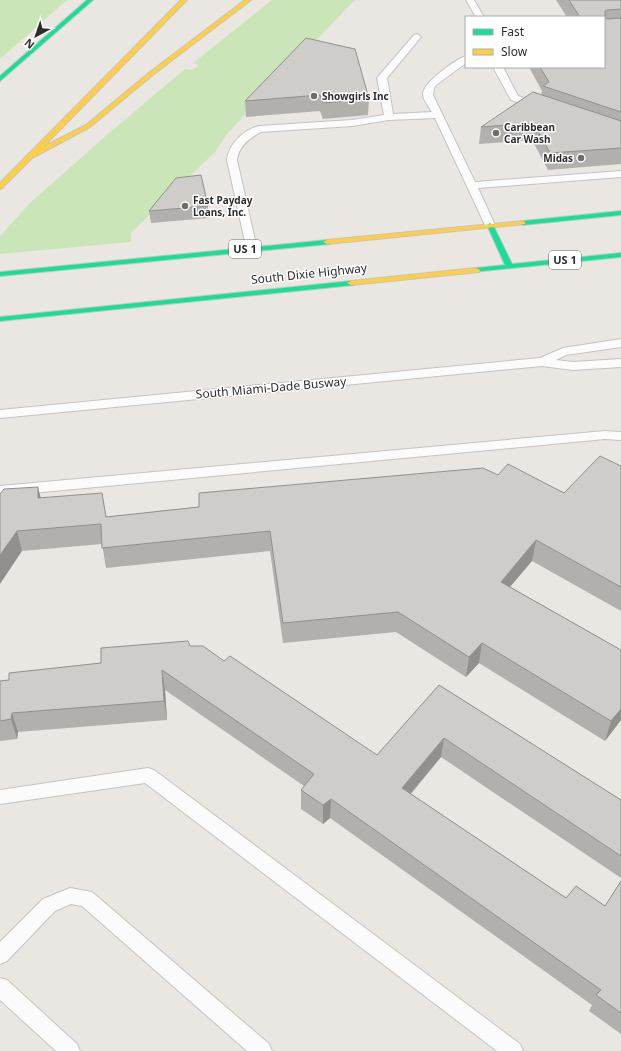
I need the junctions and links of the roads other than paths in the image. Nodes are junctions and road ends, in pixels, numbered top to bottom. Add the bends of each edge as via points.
1 (90, 0) edge
2 (184, 0) edge
3 (248, 0) edge
4 (470, 0) edge
5 (479, 16) edge
6 (417, 37) dead end
7 (465, 60) edge
8 (499, 68) edge
9 (0, 79) edge
10 (550, 110) edge
11 (438, 115) junction
12 (389, 117) junction
13 (29, 157) junction
14 (621, 174) edge
15 (471, 185) junction
16 (0, 187) edge
17 (621, 213) edge
18 (490, 225) junction
19 (251, 249) junction
20 (621, 255) edge
21 (509, 265) junction
22 (0, 274) edge
23 (0, 319) edge
24 (621, 343) edge
25 (542, 362) junction
26 (621, 362) edge
27 (0, 414) edge
28 (619, 437) edge
29 (0, 491) edge
30 (0, 797) edge
31 (0, 955) edge
32 (0, 988) edge
33 (70, 1051) edge
34 (262, 1051) edge
35 (513, 1051) edge

1 - 9 highway
2 - 13 highway
3 - 13 highway via 152,73 88,126
4 - 5 lane
6 - 12 lane via 382,78
7 - 11 lane via 428,88 428,95
8 - 10 lane via 514,98
11 - 12 lane
11 - 15 lane
12 - 19 lane via 352,123 259,129 241,141 233,152 233,167
13 - 16 highway
14 - 15 lane
15 - 18 lane
17 - 18 highway, US 1
18 - 19 highway, US 1
18 - 21 highway
19 - 22 highway, US 1
20 - 21 highway, South Dixie Highway / US 1
21 - 23 highway, South Dixie Highway / US 1
24 - 25 lane, South Miami-Dade Busway via 563,352
25 - 26 lane, South Miami-Dade Busway via 573,366
25 - 27 lane, South Miami-Dade Busway
28 - 29 lane via 505,443
30 - 35 lane via 148,775
31 - 34 lane via 49,905 70,896 86,898
32 - 33 lane

